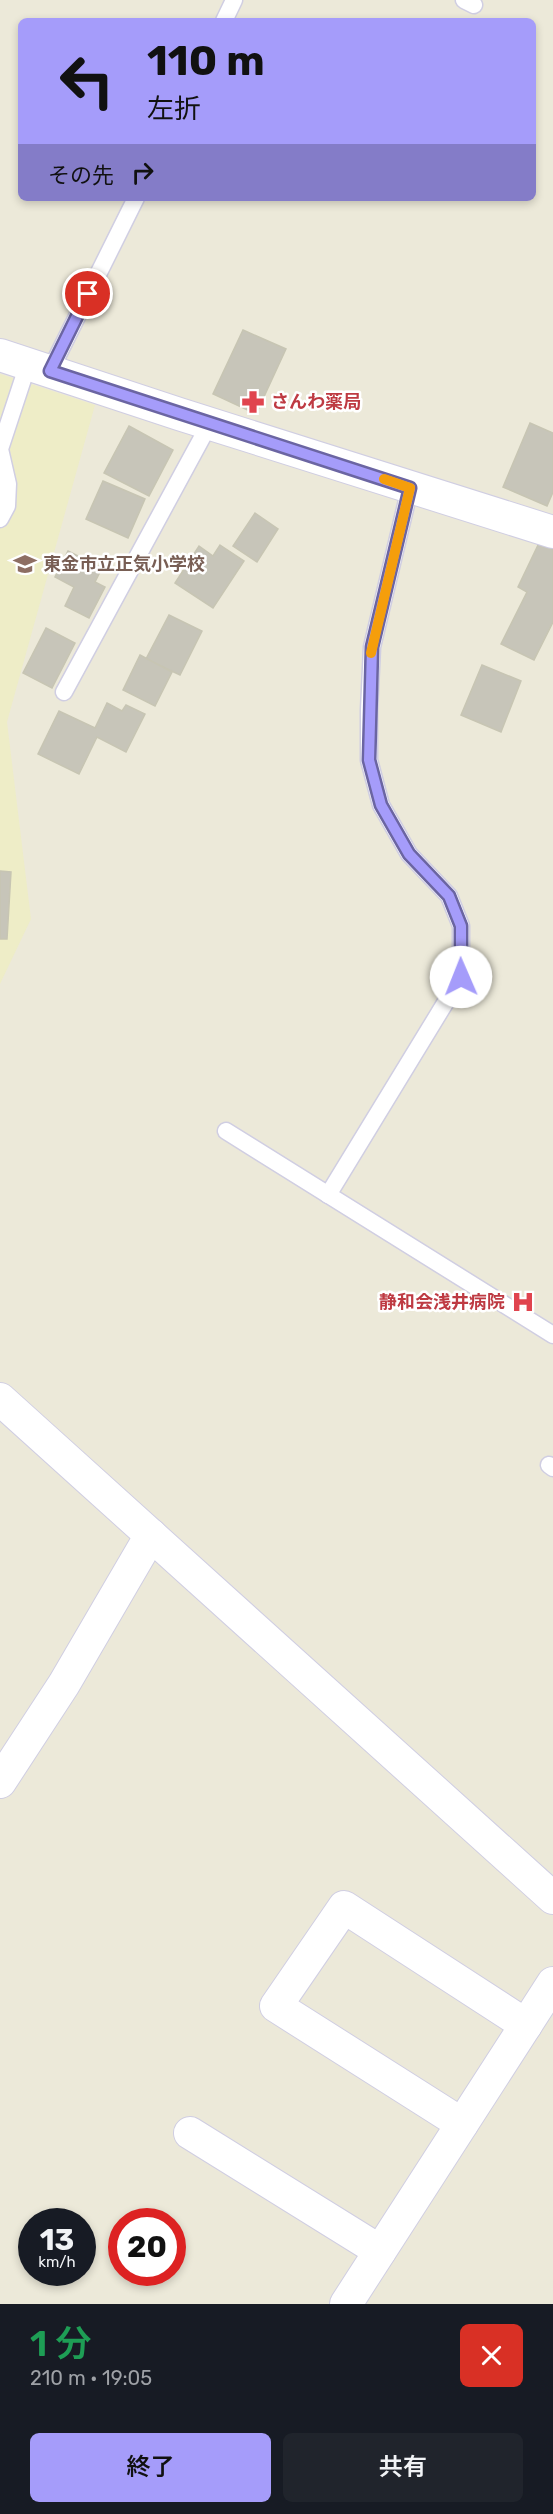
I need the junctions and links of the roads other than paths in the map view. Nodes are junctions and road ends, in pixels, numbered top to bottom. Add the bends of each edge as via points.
1 (234, 0) edge
2 (225, 18) edge
3 (134, 201) edge
4 (26, 363) edge
5 (210, 423) junction
6 (0, 449) edge
7 (410, 488) junction
8 (0, 519) edge
9 (553, 532) edge
10 (64, 692) dead end
11 (226, 1131) dead end
12 (328, 1195) junction
13 (553, 1335) edge
14 (2, 1405) edge
15 (151, 1535) junction
16 (0, 1782) edge
17 (553, 1898) edge
18 (553, 1983) edge
19 (526, 2025) junction
20 (462, 2124) junction
21 (190, 2133) dead end
22 (380, 2251) junction
23 (346, 2304) edge

1 - 2 lane
3 - 4 lane
4 - 5 street
4 - 6 lane
5 - 7 street
5 - 10 lane
6 - 8 lane via 8,484
7 - 9 street
7 - 12 lane via 372,647 369,760 381,805 409,854 449,896 461,926 461,977
11 - 12 lane
12 - 13 lane
14 - 15 street
15 - 16 street via 64,1684
15 - 17 street
18 - 19 street
19 - 20 street
19 - 20 street via 344,1907 276,2006
20 - 22 street
21 - 22 street
22 - 23 street

